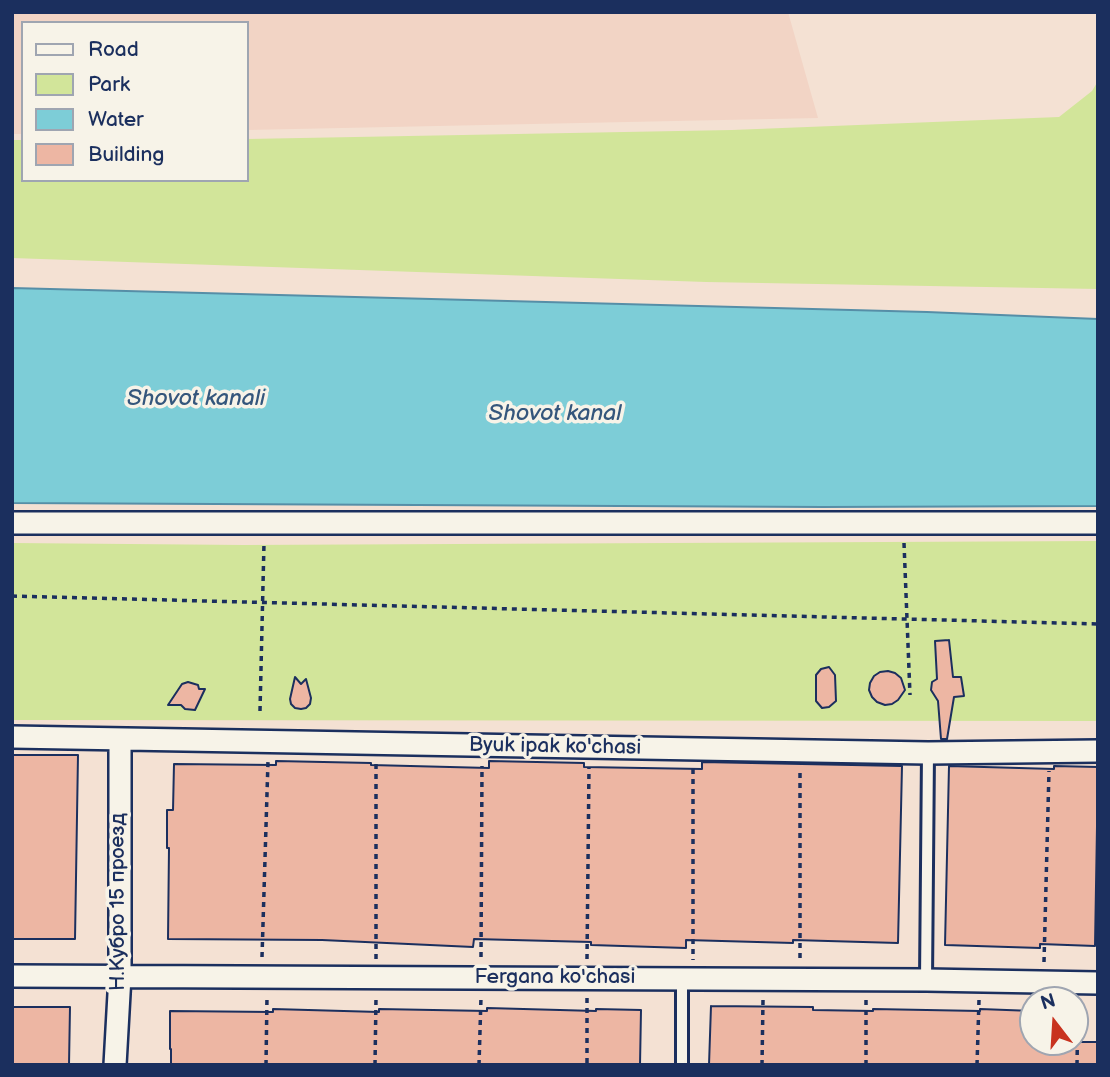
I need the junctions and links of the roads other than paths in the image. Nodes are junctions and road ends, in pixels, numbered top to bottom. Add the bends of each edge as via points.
1 (12, 523) edge
2 (1098, 523) edge
3 (12, 737) edge
4 (120, 739) junction
5 (1098, 751) edge
6 (928, 753) junction
7 (12, 975) edge
8 (120, 976) junction
9 (687, 979) junction
10 (926, 980) junction
11 (1088, 983) edge
12 (115, 1065) edge
13 (682, 1065) edge

1 - 2 street
3 - 4 street, Byuk ipak ko'chasi
4 - 6 street, Byuk ipak ko'chasi
4 - 8 street, Н.Кубро 15 проезд
5 - 6 street, Byuk ipak ko'chasi
6 - 10 lane
7 - 8 street, Fergana ko'chasi
8 - 9 street, Fergana ko'chasi
8 - 12 street, Н.Кубро 15 проезд
9 - 10 street, Fergana ko'chasi
9 - 13 lane
10 - 11 street, Fergana ko'chasi

